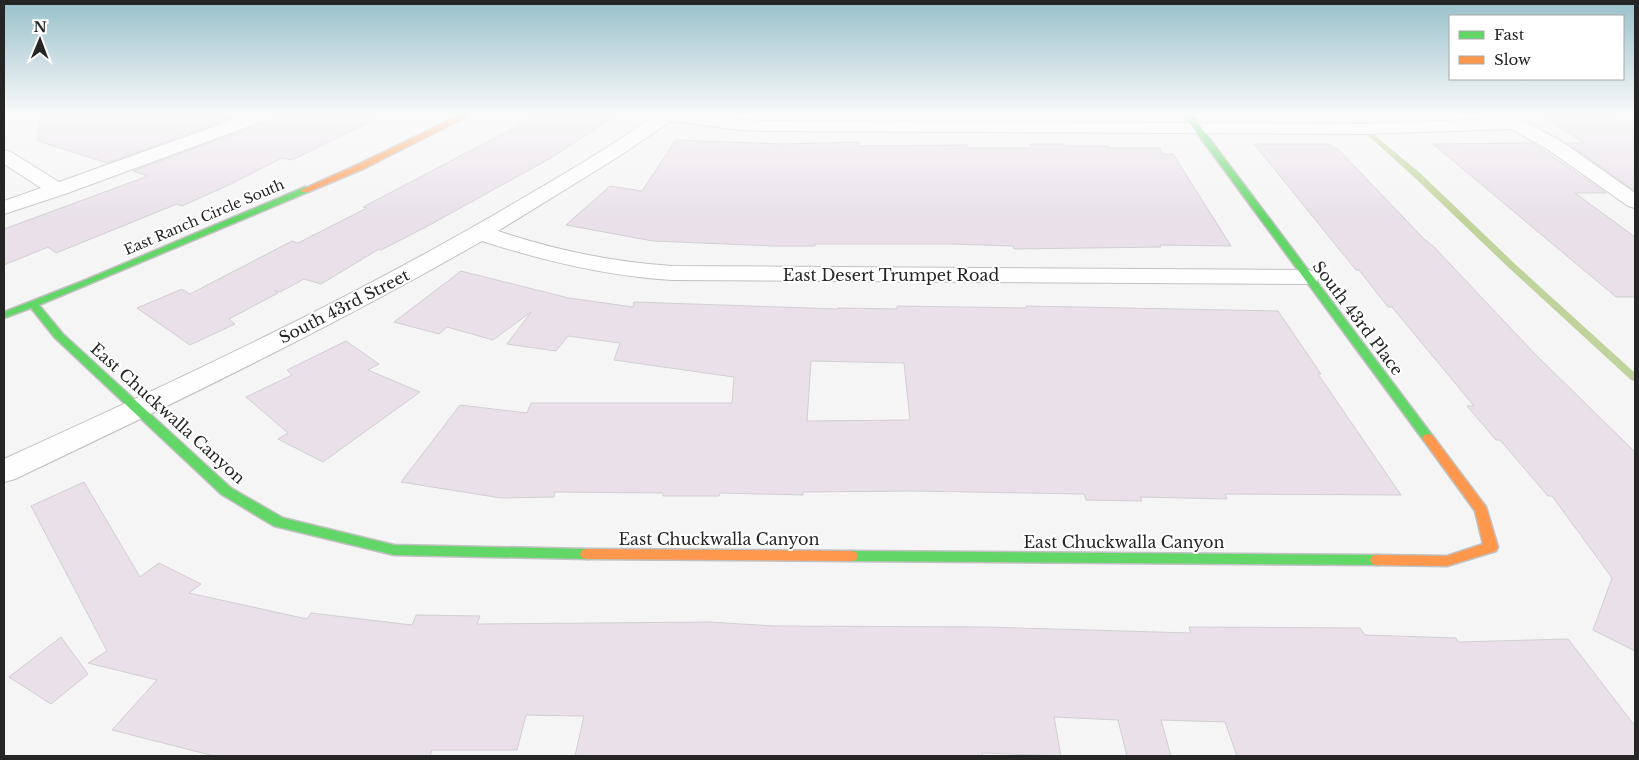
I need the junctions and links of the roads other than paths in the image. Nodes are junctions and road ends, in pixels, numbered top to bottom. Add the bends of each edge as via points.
1 (169, 149) edge
2 (396, 149) edge
3 (616, 149) edge
4 (1213, 149) edge
5 (1560, 149) edge
6 (4, 156) edge
7 (58, 190) junction
8 (1635, 202) edge
9 (4, 208) edge
10 (480, 233) junction
11 (1308, 277) junction
12 (34, 304) junction
13 (4, 315) edge
14 (137, 409) junction
15 (4, 471) edge
16 (1491, 547) joint

1 - 7 street
2 - 12 street, East Ranch Circle South
3 - 10 street, South 43rd Street
4 - 11 street, South 43rd Place
5 - 8 street
6 - 7 street
7 - 9 street
10 - 11 street, East Desert Trumpet Road via 551,255 621,269 672,273
10 - 14 street, South 43rd Street via 379,288
11 - 16 street, South 43rd Place via 1481,510
12 - 13 street, East Ranch Circle South
12 - 14 street, East Chuckwalla Canyon via 59,336
14 - 15 street, South 43rd Street
14 - 16 street, East Chuckwalla Canyon via 226,491 279,522 394,550 1447,561

